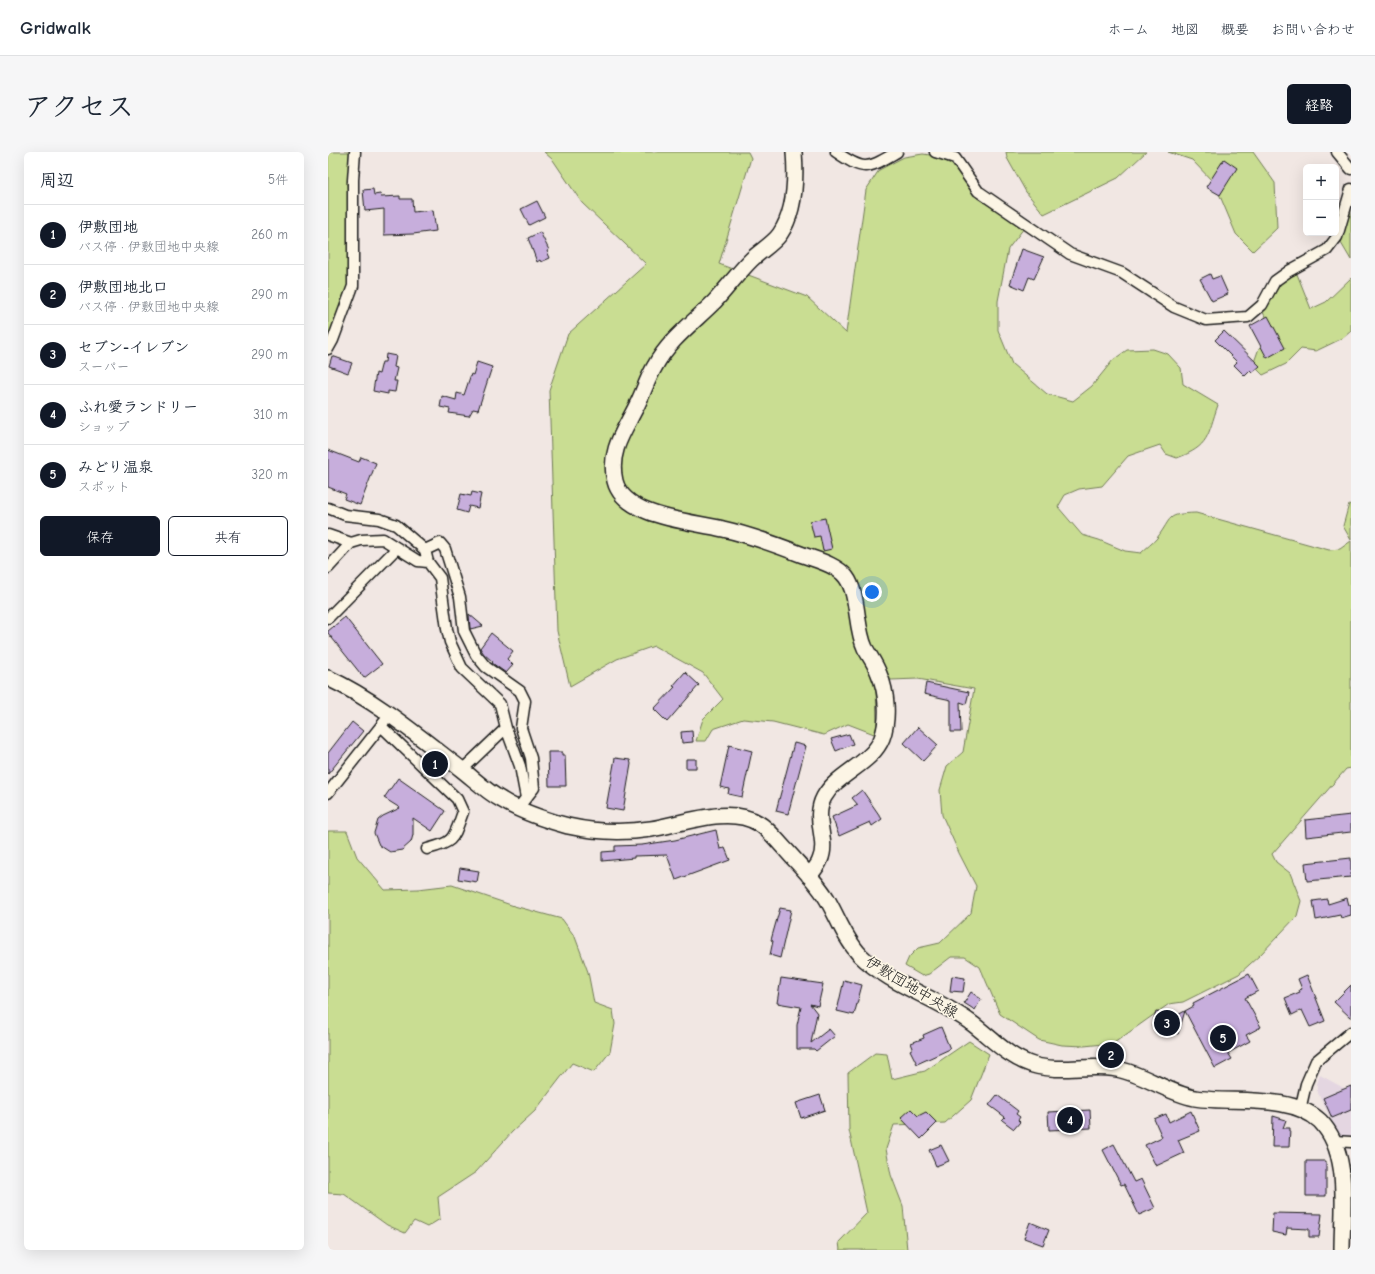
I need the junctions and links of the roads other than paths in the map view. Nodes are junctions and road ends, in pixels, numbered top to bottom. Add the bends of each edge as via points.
1 (355, 152) edge
2 (794, 152) edge
3 (836, 152) edge
4 (897, 152) edge
5 (935, 152) edge
6 (1337, 152) edge
7 (1351, 169) edge
8 (1351, 189) edge
9 (328, 349) edge
10 (328, 508) edge
11 (328, 535) edge
12 (351, 543) junction
13 (397, 548) junction
14 (425, 550) junction
15 (428, 562) junction
16 (328, 568) edge
17 (328, 618) edge
18 (328, 678) edge
19 (390, 715) junction
20 (381, 726) junction
21 (506, 728) junction
22 (462, 770) junction
23 (328, 793) edge
24 (522, 803) junction
25 (427, 849) dead end
26 (809, 876) junction
27 (1351, 1032) edge
28 (1300, 1110) junction
29 (1334, 1141) junction
30 (1351, 1142) edge
31 (1342, 1250) edge

1 - 9 street via 353,286
2 - 26 street via 795,169 791,202 779,235 751,259 714,302 686,326 655,365 615,447 613,468 615,483 622,493 628,500 650,513 722,528 774,544 818,560 838,570 847,578 853,593 860,635 883,687 885,725 883,737 876,748 825,794 818,819 823,848 821,859
3 - 4 street via 854,165 872,166
5 - 8 street via 955,158 978,191 1070,254 1122,273 1174,307 1206,320 1248,317 1262,306 1275,281 1327,250 1337,237
6 - 7 street
10 - 14 street via 345,515 379,519 396,526
11 - 12 street
12 - 13 street via 383,539
12 - 16 street
13 - 15 street via 418,561
13 - 17 street
14 - 15 street
14 - 24 street via 440,543 445,549 460,597 464,631 476,655 486,667 520,690 525,701 521,728 531,758 534,788
15 - 21 street via 440,578 449,635 462,668 500,704
18 - 19 street, 伊敷団地中央線 via 365,697
19 - 20 street
19 - 22 street, 伊敷団地中央線
20 - 23 street
20 - 25 street via 457,799 463,812 448,844
21 - 22 street
21 - 24 street via 520,766
22 - 24 street, 伊敷団地中央線 via 500,799
24 - 26 street, 伊敷団地中央線 via 567,826 605,831 650,829 715,816 744,817 758,822
26 - 28 street, 伊敷団地中央線 via 828,901 849,940 861,956 895,980 970,1022 1003,1050 1018,1059 1050,1068 1120,1070 1190,1097 1276,1102
27 - 28 street via 1316,1061 1306,1084
28 - 29 street, 伊敷団地中央線 via 1318,1119
29 - 30 street
29 - 31 street, 伊敷団地中央線 via 1344,1186

